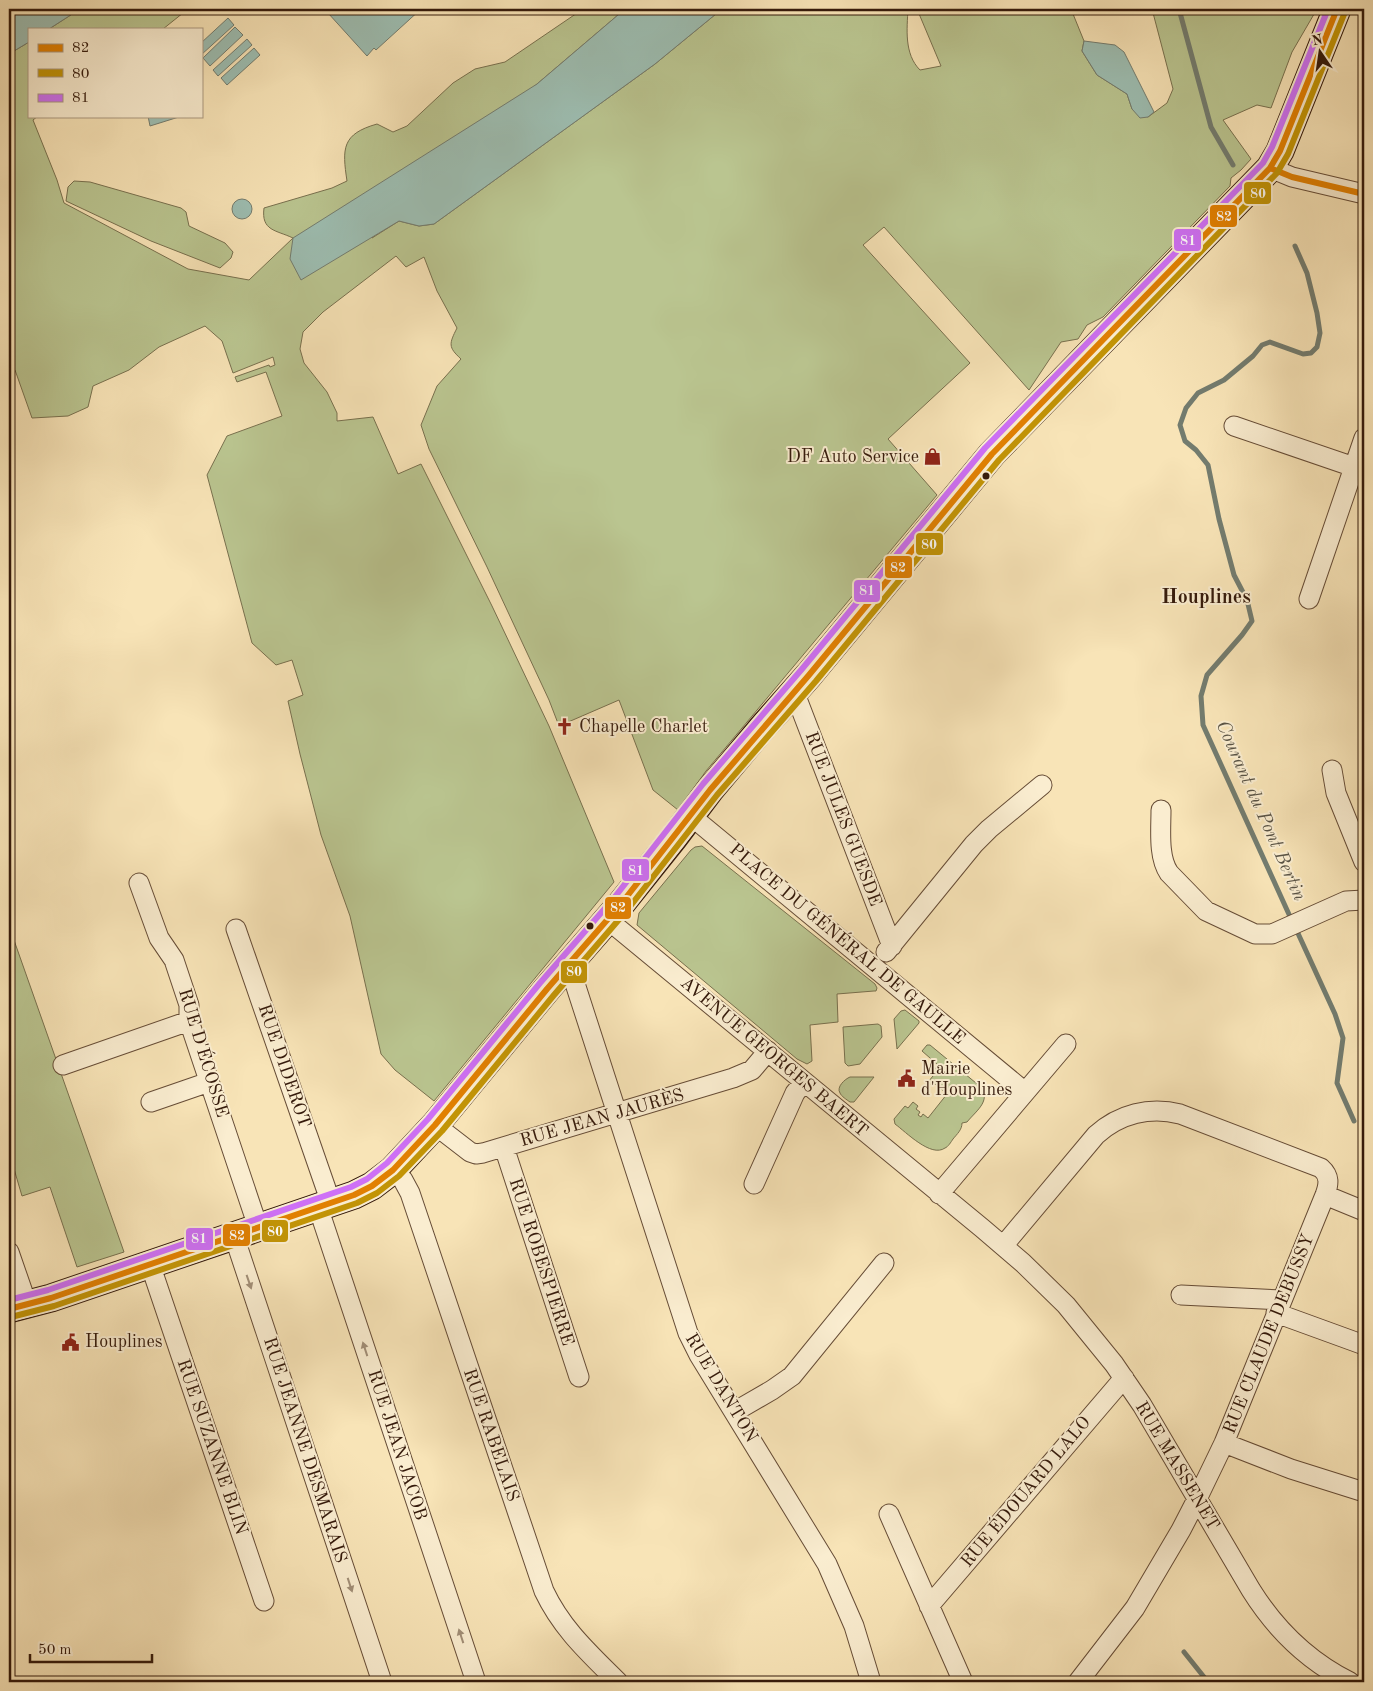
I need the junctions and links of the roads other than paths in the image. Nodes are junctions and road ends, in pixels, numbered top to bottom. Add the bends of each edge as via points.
1 (1337, 9) edge
2 (1270, 168) junction
3 (1364, 194) edge
4 (1234, 426) dead end
5 (1364, 438) edge
6 (1354, 467) junction
7 (1309, 599) dead end
8 (794, 691) junction
9 (1332, 770) dead end
10 (1042, 785) dead end
11 (1161, 810) dead end
12 (691, 816) junction
13 (1364, 862) edge
14 (139, 883) dead end
15 (1364, 900) edge
16 (608, 920) junction
17 (236, 929) dead end
18 (892, 946) junction
19 (569, 964) junction
20 (874, 967) junction
21 (189, 1021) junction
22 (1066, 1044) dead end
23 (768, 1051) junction
24 (63, 1065) dead end
25 (209, 1082) junction
26 (804, 1082) junction
27 (1025, 1092) junction
28 (151, 1102) dead end
29 (617, 1114) junction
30 (435, 1125) junction
31 (504, 1147) junction
32 (393, 1170) junction
33 (754, 1184) dead end
34 (939, 1194) junction
35 (1325, 1195) junction
36 (325, 1205) junction
37 (1364, 1211) edge
38 (258, 1227) junction
39 (234, 1236) junction
40 (1003, 1246) junction
41 (9, 1252) edge
42 (884, 1263) dead end
43 (150, 1264) junction
44 (1180, 1295) dead end
45 (18, 1306) edge
46 (1279, 1307) junction
47 (1364, 1345) edge
48 (579, 1377) dead end
49 (1124, 1378) junction
50 (734, 1412) junction
51 (1224, 1443) junction
52 (1364, 1492) edge
53 (1197, 1499) junction
54 (889, 1514) dead end
55 (264, 1601) dead end
56 (929, 1606) junction
57 (379, 1678) edge
58 (476, 1682) edge
59 (618, 1682) edge
60 (871, 1682) edge
61 (963, 1682) edge
62 (1078, 1682) edge
63 (1350, 1682) edge

1 - 2 main road via 1280,152
2 - 3 street
2 - 8 main road via 992,454
4 - 6 street
5 - 6 street
6 - 7 street
8 - 12 main road
8 - 18 street, RUE JULES GUESDE
9 - 13 street via 1336,793
10 - 18 street via 974,844
11 - 15 street via 1165,867 1198,904 1215,916 1255,934 1281,931 1354,899
12 - 16 main road
12 - 20 street, PLACE DU GÉNÉRAL DE GAULLE
14 - 21 street, RUE D'ÉCOSSE via 159,938 174,960 188,1005
16 - 19 main road
16 - 23 street, AVENUE GEORGES BAERT
17 - 36 street, RUE DIDEROT
18 - 20 street
19 - 29 street, RUE DANTON
19 - 30 main road
20 - 27 street, PLACE DU GÉNÉRAL DE GAULLE
21 - 24 street
21 - 25 street, RUE D'ÉCOSSE
22 - 27 street
23 - 26 street, AVENUE GEORGES BAERT
23 - 29 street, RUE JEAN JAURÈS via 756,1066 744,1074
25 - 28 street
25 - 38 street, RUE D'ÉCOSSE
26 - 33 street via 795,1093
26 - 34 street, AVENUE GEORGES BAERT
27 - 34 street
29 - 31 street, RUE JEAN JAURÈS
29 - 50 street, RUE DANTON via 684,1323 699,1356
30 - 31 street, RUE JEAN JAURÈS via 476,1154
30 - 32 main road
31 - 48 street, RUE ROBESPIERRE
32 - 36 main road via 364,1191
32 - 59 street, RUE RABELAIS via 410,1193 544,1590 565,1628
34 - 40 street, AVENUE GEORGES BAERT
35 - 37 street
35 - 40 street, RUE CLAUDE DEBUSSY via 1329,1182 1321,1168 1180,1114 1141,1112 1115,1121 1096,1135
35 - 46 street, RUE CLAUDE DEBUSSY
36 - 38 main road
58 -> 36 street, RUE JEAN JACOB
38 - 39 main road
39 - 43 main road
39 -> 57 street, RUE JEANNE DESMARAIS
40 - 49 street, RUE MASSENET via 1066,1305
41 - 45 street
42 - 50 street via 792,1376
43 - 45 main road
43 - 55 street, RUE SUZANNE BLIN
44 - 46 street
46 - 47 street
46 - 51 street, RUE CLAUDE DEBUSSY
49 - 53 street, RUE MASSENET
49 - 56 street, RUE ÉDOUARD LALO
50 - 60 street, RUE DANTON via 827,1564 854,1626
51 - 52 street
51 - 53 street, RUE CLAUDE DEBUSSY
53 - 62 street, RUE CLAUDE DEBUSSY via 1135,1608
53 - 63 street, RUE MASSENET via 1269,1617 1303,1653
54 - 56 street
56 - 61 street

